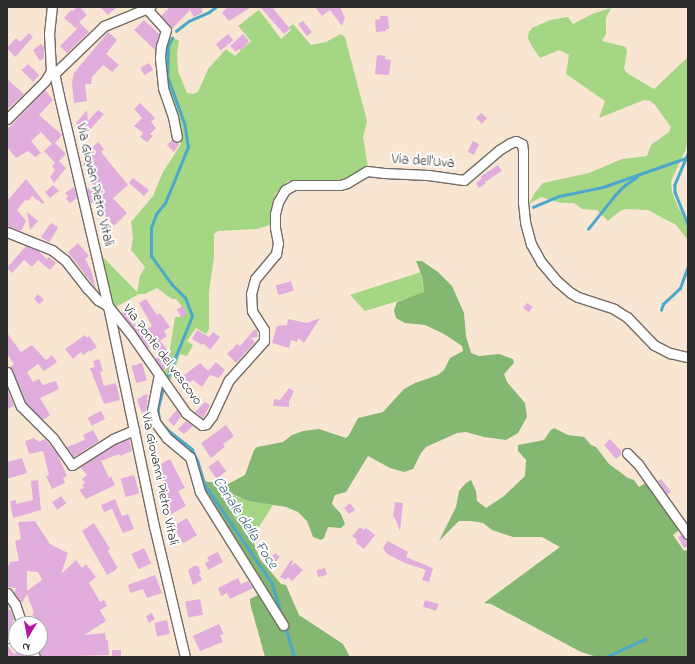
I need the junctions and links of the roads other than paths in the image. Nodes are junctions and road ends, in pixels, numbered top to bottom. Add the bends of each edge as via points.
1 (52, 7) edge
2 (148, 8) edge
3 (52, 73) junction
4 (7, 119) edge
5 (177, 137) dead end
6 (7, 232) edge
7 (108, 306) junction
8 (688, 357) edge
9 (7, 372) edge
10 (160, 375) junction
11 (202, 425) joint
12 (134, 430) junction
13 (627, 453) dead end
14 (688, 534) edge
15 (7, 594) edge
16 (19, 616) edge
17 (284, 626) dead end
18 (185, 657) edge

1 - 3 street, Via Giovan Pietro Vitali via 49,34
2 - 3 street via 104,26
2 - 5 street via 166,30 160,58 163,88
3 - 4 street
3 - 7 street, Via Giovan Pietro Vitali
6 - 7 street, Via Ponte del vescovo via 59,255 98,300
7 - 10 street, Via Ponte del vescovo
7 - 12 street, Via Giovanni Pietro Vitali
8 - 11 street, Via dell'Uva via 670,353 654,345 627,318 614,309 571,293 541,262 531,244 525,222 523,151 522,144 516,141 499,150 464,180 428,174 384,174 367,171 340,185 294,185 285,190 275,214 278,243 276,254 257,276 251,288 251,306 264,330 264,342 229,380 212,416
9 - 12 street via 22,406 53,438 72,465 113,439
10 - 11 street, Via Ponte del vescovo via 186,413
10 - 17 street via 152,410 156,422 167,438 190,457 200,492
12 - 18 street, Via Giovanni Pietro Vitali
13 - 14 street via 638,464
15 - 16 street via 15,604

